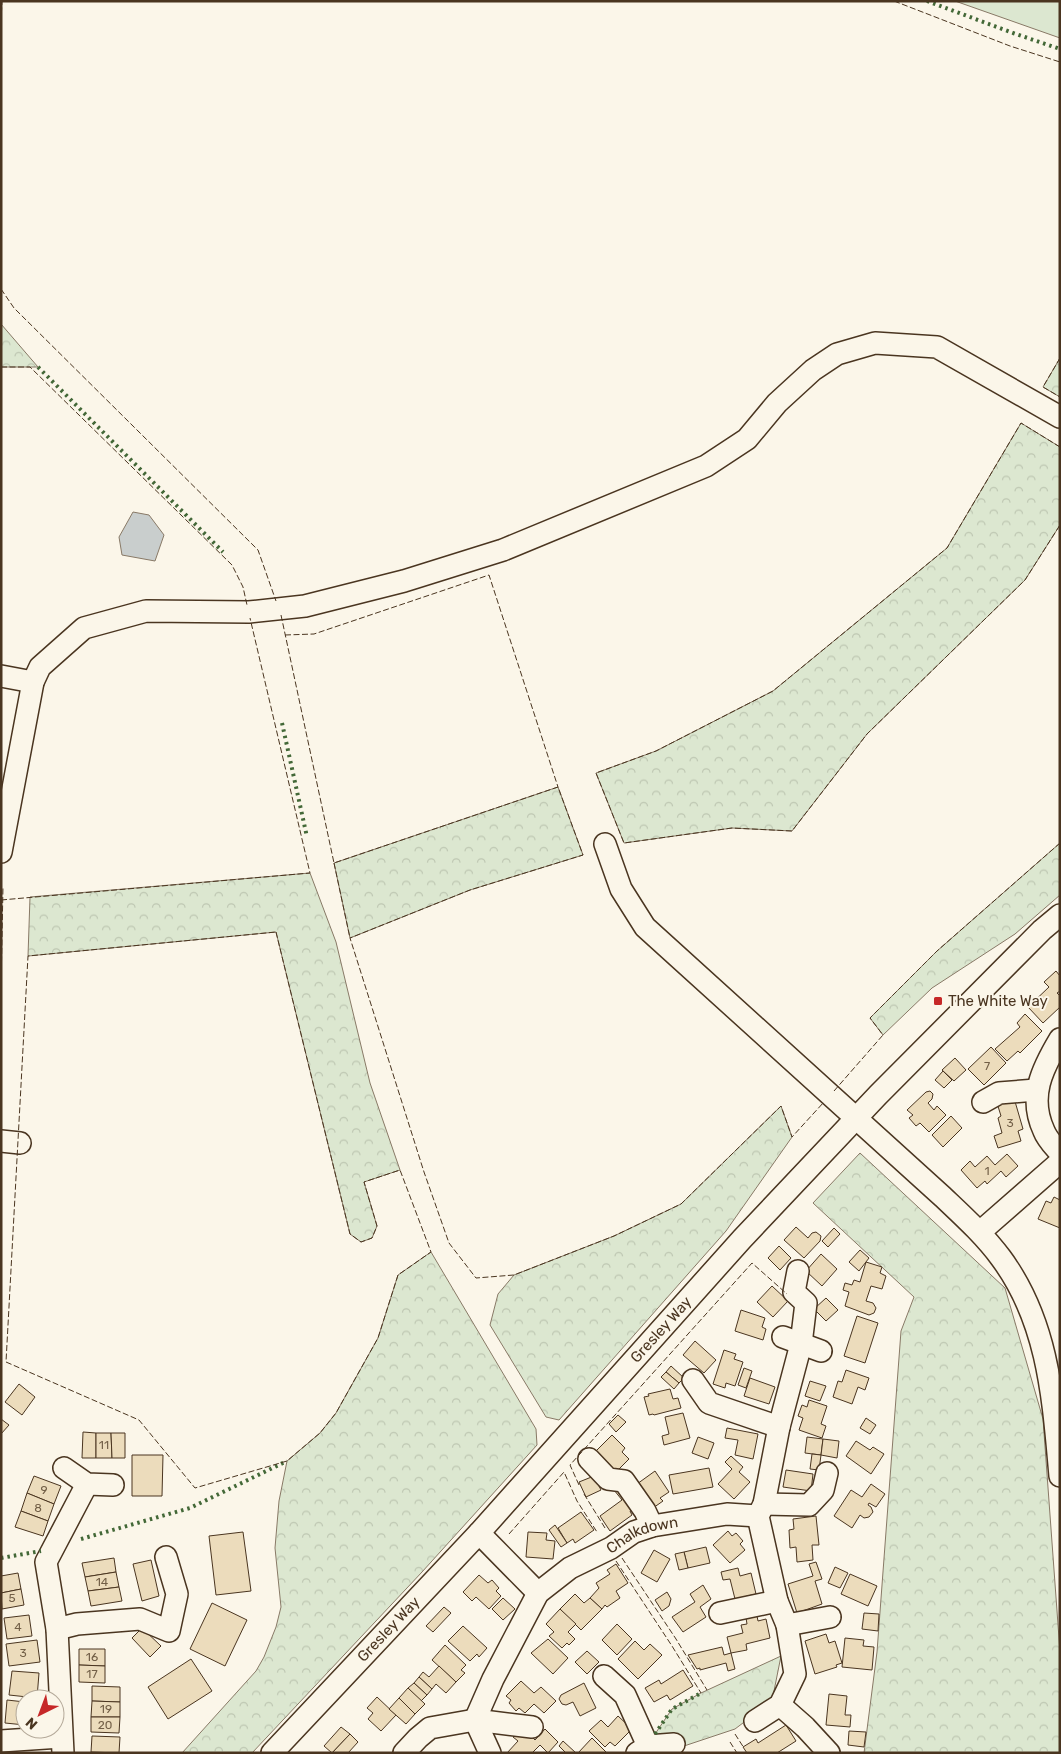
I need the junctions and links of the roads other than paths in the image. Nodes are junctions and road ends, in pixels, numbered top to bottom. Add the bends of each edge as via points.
1 (1060, 417) edge
2 (1, 676) edge
3 (33, 682) junction
4 (605, 844) dead end
5 (1, 852) edge
6 (1060, 915) edge
7 (1060, 1039) edge
8 (1036, 1090) junction
9 (984, 1102) dead end
10 (856, 1118) junction
11 (1060, 1153) edge
12 (1060, 1162) edge
13 (980, 1232) junction
14 (798, 1271) dead end
15 (693, 1380) dead end
16 (779, 1427) junction
17 (589, 1459) dead end
18 (64, 1468) dead end
19 (827, 1473) dead end
20 (1060, 1476) edge
21 (87, 1484) junction
22 (113, 1485) dead end
23 (761, 1510) junction
24 (652, 1526) junction
25 (479, 1532) junction
26 (166, 1557) dead end
27 (538, 1593) junction
28 (777, 1601) junction
29 (720, 1613) dead end
30 (830, 1616) dead end
31 (787, 1625) junction
32 (57, 1629) junction
33 (604, 1676) dead end
34 (780, 1705) junction
35 (475, 1720) junction
36 (755, 1721) dead end
37 (532, 1728) dead end
38 (1, 1741) edge
39 (62, 1745) edge
40 (656, 1745) edge
41 (413, 1748) edge
42 (825, 1752) edge
43 (272, 1753) edge
44 (490, 1753) edge

1 - 3 street via 937,347 876,343 836,354 813,370 777,403 747,439 706,466 503,550 404,581 305,606 249,612 146,611 84,628 40,666
2 - 3 street
3 - 5 street
4 - 10 street via 622,889 644,927
6 - 10 street, Gresley Way
7 - 8 street
8 - 9 street via 999,1093
8 - 11 street via 1037,1113 1044,1132
10 - 13 street
10 - 25 street, Gresley Way via 742,1239
12 - 13 street
13 - 20 street via 1014,1277 1036,1326 1051,1386
14 - 16 street via 794,1292 806,1303 802,1344
15 - 16 street via 712,1409
16 - 23 street
17 - 24 street via 608,1479 624,1480
18 - 21 street
19 - 23 street, Chalkdown via 823,1490 809,1505
21 - 22 street
21 - 32 street via 46,1562
23 - 24 street, Chalkdown
23 - 28 street
24 - 27 street, Chalkdown via 634,1532 611,1548 570,1568
25 - 27 street
25 - 43 street, Gresley Way
26 - 32 street via 177,1594 169,1631 140,1619 77,1624
27 - 35 street, Chalkdown
28 - 29 street
28 - 31 street
30 - 31 street
31 - 34 street via 795,1674
32 - 39 street
33 - 40 street via 625,1695
34 - 36 street
34 - 42 street via 805,1727
35 - 37 street
35 - 41 street via 430,1728
35 - 44 street
38 - 39 street

